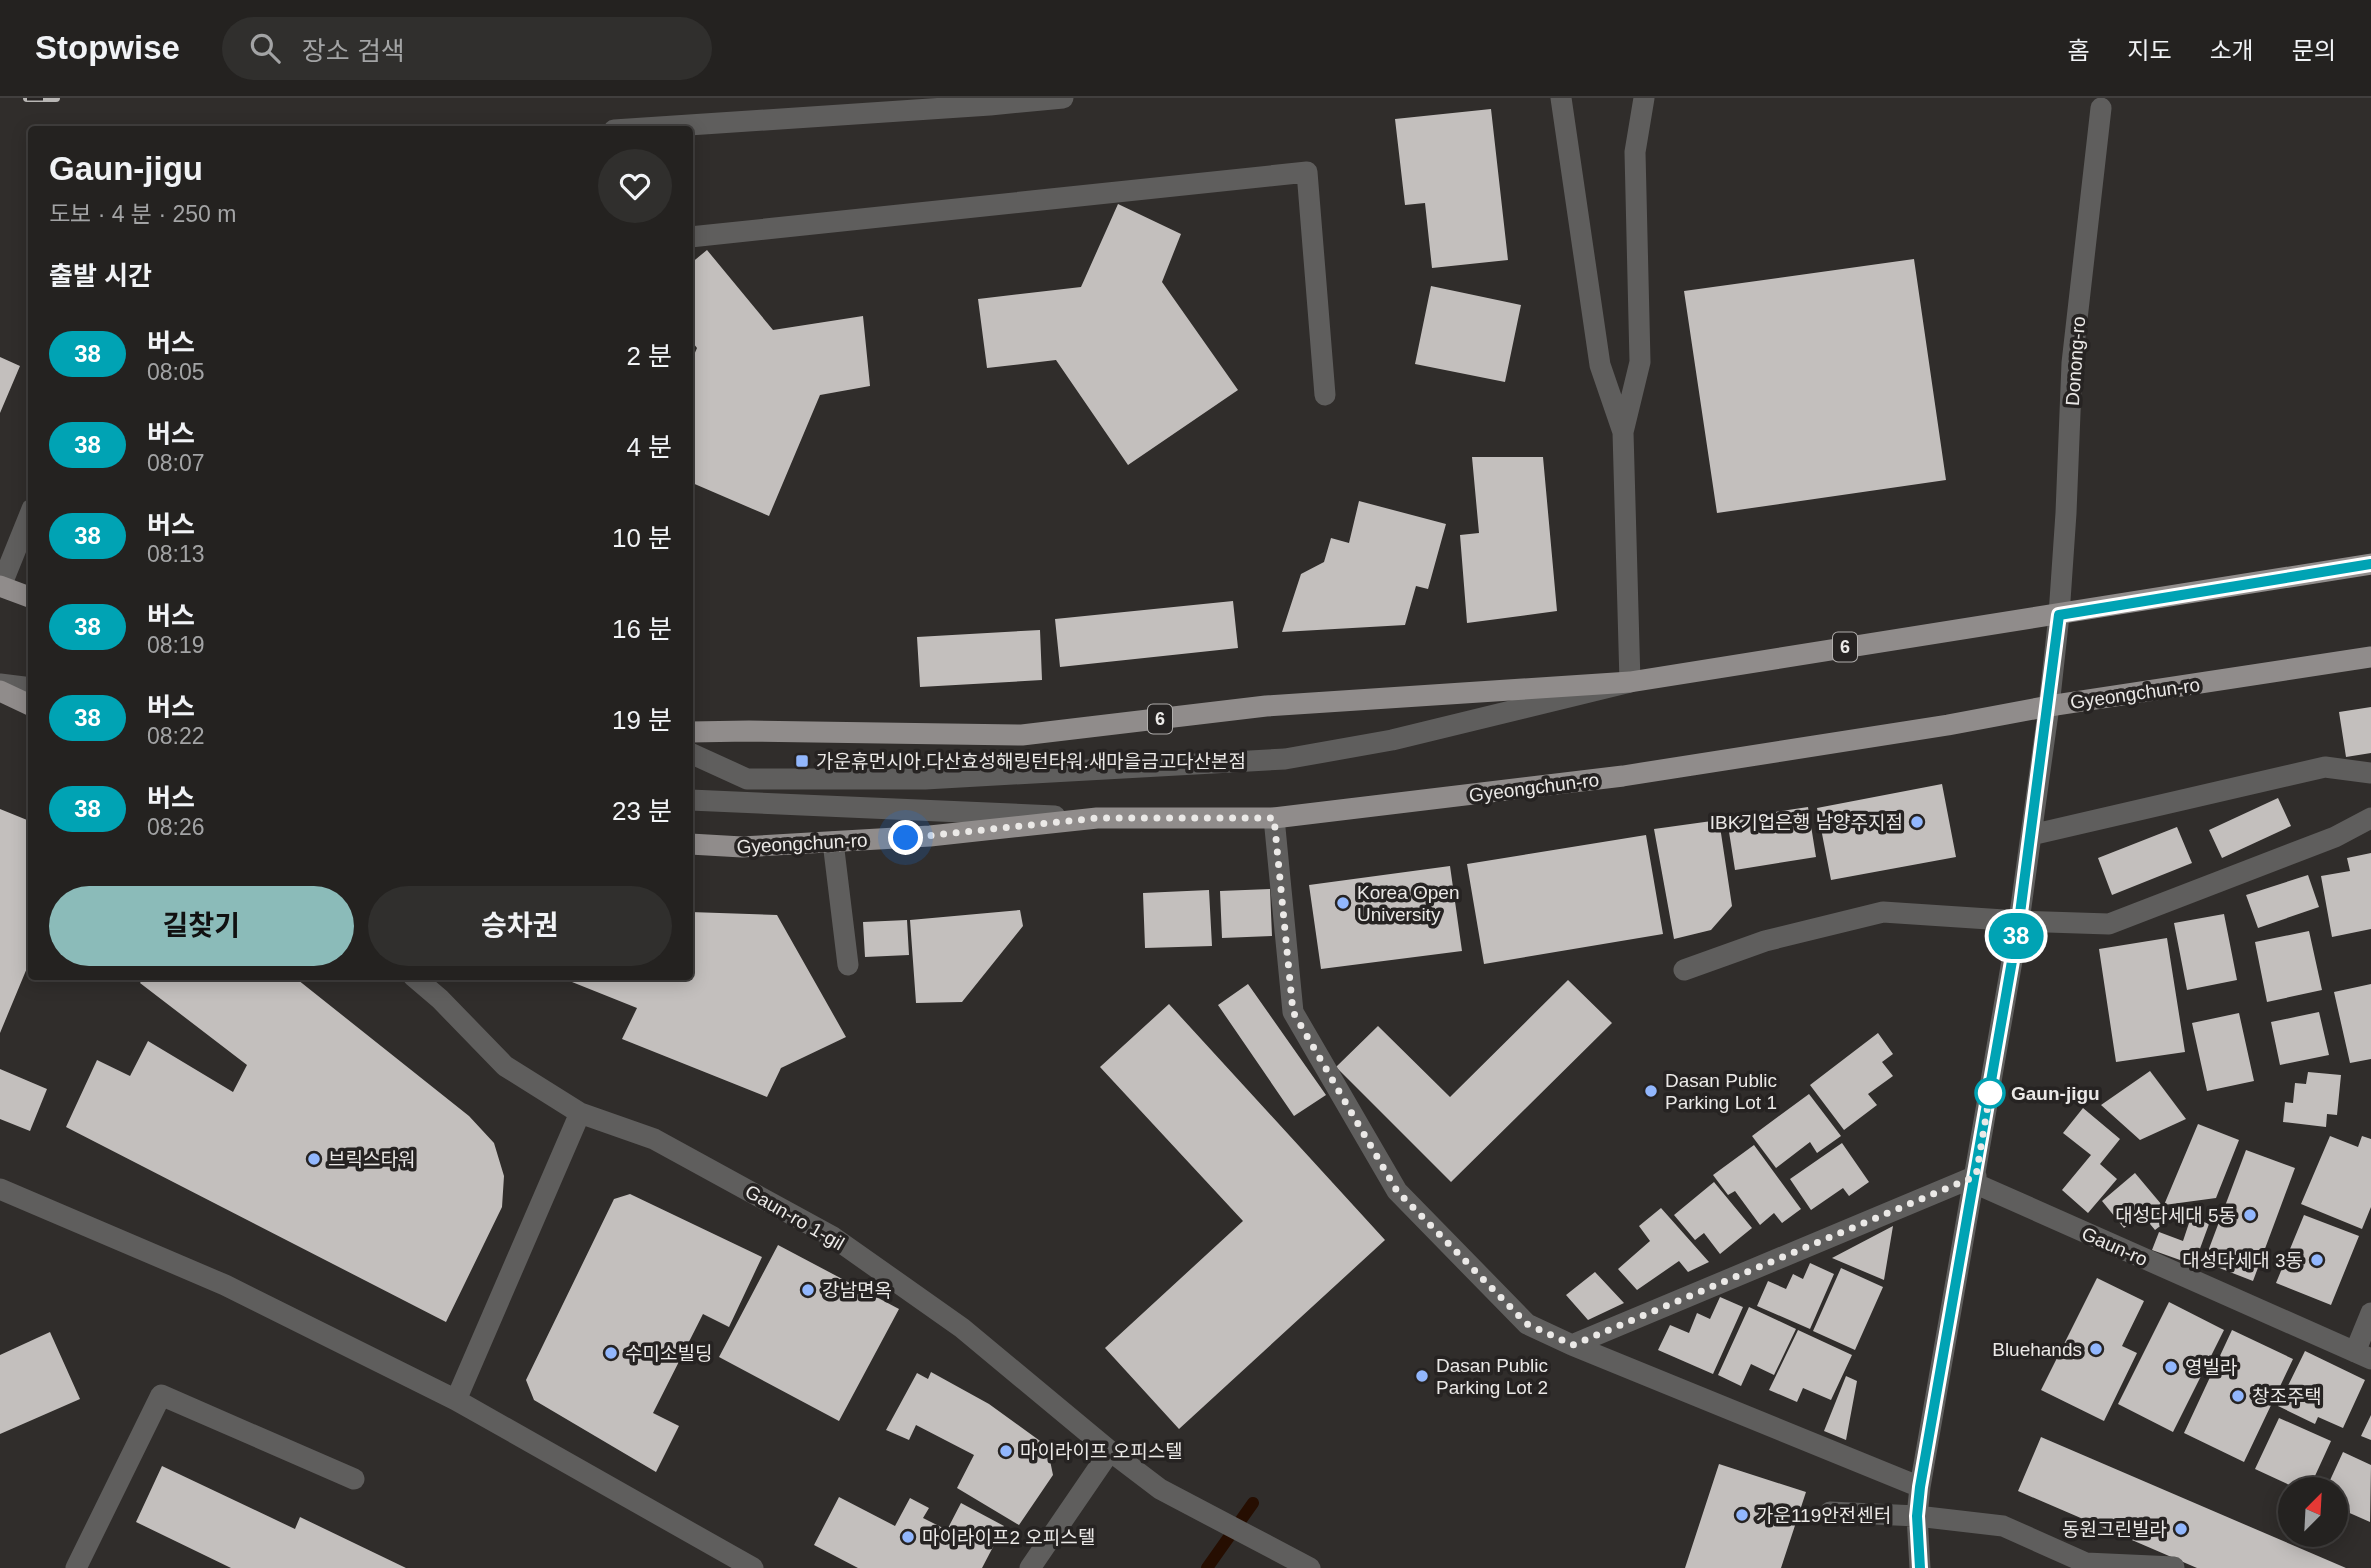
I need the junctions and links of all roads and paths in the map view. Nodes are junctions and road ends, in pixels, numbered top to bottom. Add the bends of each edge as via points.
1 (1063, 98) edge
2 (1560, 98) edge
3 (1644, 98) edge
4 (2101, 108) dead end
5 (674, 126) edge
6 (693, 237) edge
7 (1325, 395) dead end
8 (1623, 432) junction
9 (28, 519) edge
10 (2371, 564) edge
11 (1, 586) edge
12 (28, 596) edge
13 (2059, 615) junction
14 (2371, 657) edge
15 (1630, 682) junction
16 (0, 684) edge
17 (28, 688) edge
18 (0, 691) edge
19 (28, 704) edge
20 (2049, 706) junction
21 (693, 732) edge
22 (693, 754) edge
23 (2371, 773) edge
24 (693, 800) edge
25 (1097, 818) junction
26 (1274, 818) junction
27 (2371, 818) edge
28 (2031, 835) junction
29 (833, 842) junction
30 (693, 844) edge
31 (2019, 921) junction
32 (848, 965) dead end
33 (1684, 970) dead end
34 (418, 980) edge
35 (580, 1113) junction
36 (1975, 1180) junction
37 (0, 1189) edge
38 (2371, 1313) edge
39 (1573, 1345) junction
40 (2363, 1355) edge
41 (456, 1400) junction
42 (1110, 1451) junction
43 (354, 1479) dead end
44 (1920, 1487) junction
45 (1830, 1512) dead end
46 (1917, 1516) junction
47 (2174, 1567) edge
48 (76, 1568) edge
49 (754, 1568) edge
50 (1030, 1568) edge
51 (1310, 1568) edge
52 (1920, 1568) edge

1 - 5 street
2 - 8 street via 1600,365
3 - 8 street via 1635,152 1640,362
4 - 13 street, Donong-ro via 2073,363
6 - 7 street via 1307,172
8 - 15 street
9 - 11 street
10 - 13 main road, 6
11 - 12 main road
13 - 15 main road, 6
13 - 20 street
14 - 20 main road, Gyeongchun-ro
15 - 21 main road, 6 via 1266,706 1023,735
15 - 22 street via 1392,740 1285,759 926,779 747,779
16 - 17 street
18 - 19 main road
20 - 26 main road, Gyeongchun-ro via 1623,775
20 - 28 street
23 - 28 street via 2326,767
24 - 25 street
25 - 26 main road, Gyeongchun-ro
25 - 29 main road, Gyeongchun-ro
26 - 39 street via 1293,1012 1397,1191 1527,1324
27 - 31 street via 2334,837 2109,924
28 - 31 street
29 - 30 main road, Gyeongchun-ro via 742,847
29 - 32 street
31 - 33 street via 1883,912 1765,941
31 - 36 street
34 - 35 street, Gaun-ro 1-gil via 505,1066
35 - 41 street
35 - 42 street, Gaun-ro 1-gil via 654,1139 833,1237 962,1328
36 - 39 street
36 - 40 street, Gaun-ro
36 - 44 street
37 - 41 street via 225,1285
38 - 40 street
39 - 44 street
41 - 49 street
42 - 50 street
42 - 51 street, Gaun-ro 1-gil via 1160,1489
43 - 48 street via 161,1395
44 - 46 street
45 - 46 street
46 - 47 street via 2003,1526 2086,1563
46 - 52 street

